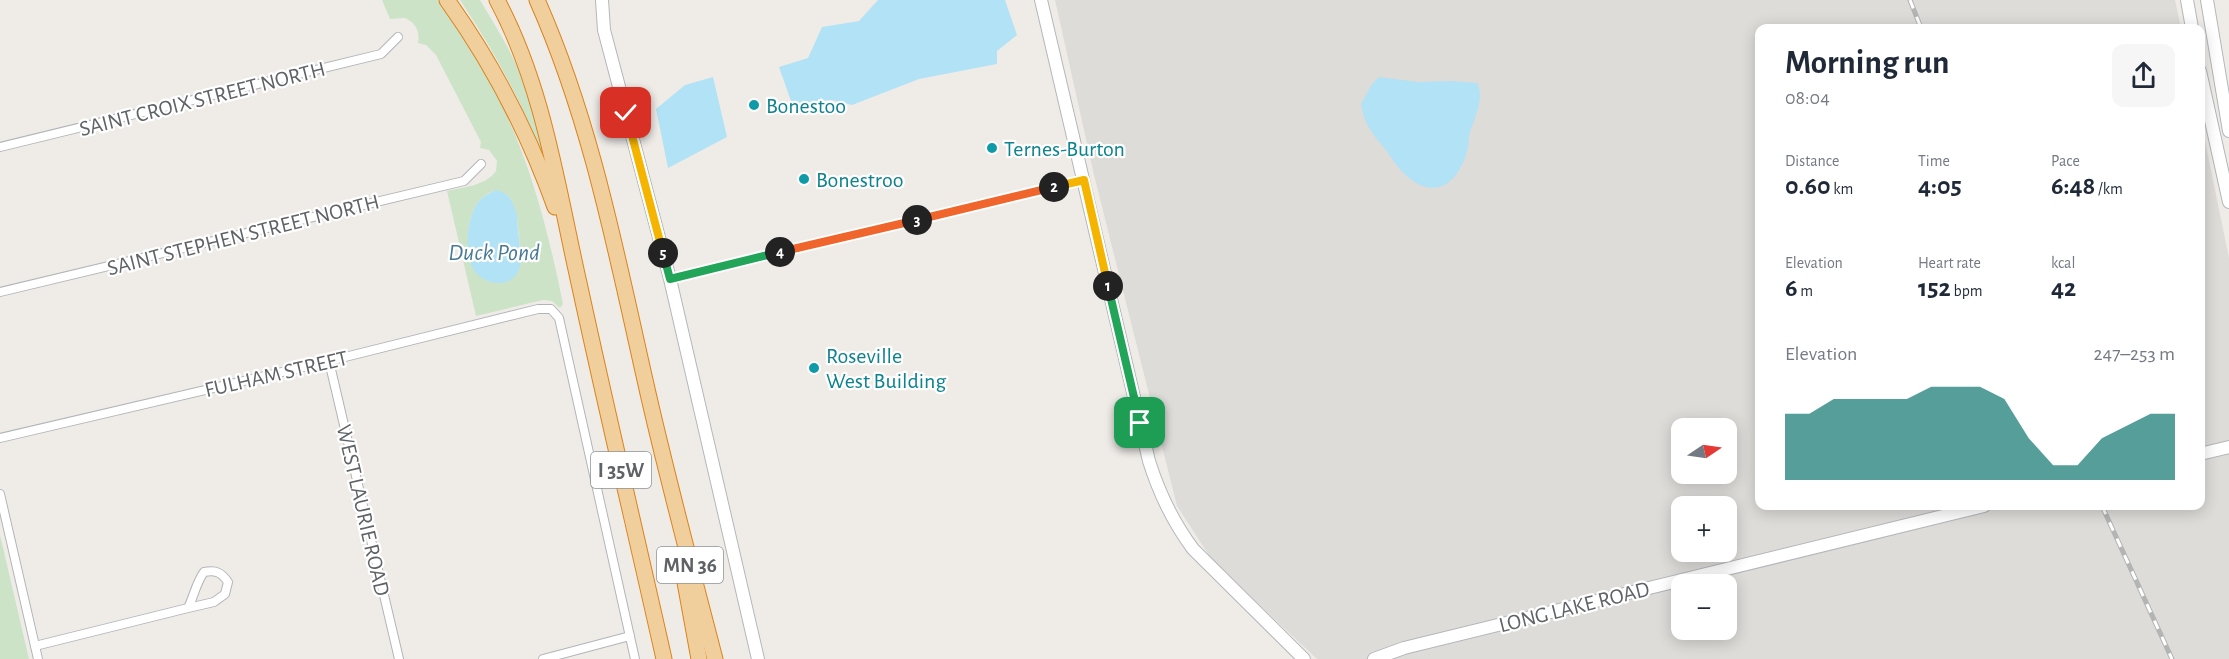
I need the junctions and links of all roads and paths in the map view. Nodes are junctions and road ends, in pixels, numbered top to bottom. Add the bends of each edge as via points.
1 (447, 0) edge
2 (497, 0) edge
3 (537, 0) edge
4 (602, 0) edge
5 (1041, 0) edge
6 (2187, 0) edge
7 (2207, 0) edge
8 (2191, 24) edge
9 (398, 37) dead end
10 (2221, 90) junction
11 (2205, 93) joint
12 (2229, 131) edge
13 (0, 147) edge
14 (481, 164) dead end
15 (1084, 180) junction
16 (2229, 202) edge
17 (670, 279) junction
18 (578, 281) junction
19 (0, 292) edge
20 (329, 361) junction
21 (0, 438) edge
22 (2229, 447) edge
23 (2205, 453) edge
24 (665, 471) junction
25 (0, 494) edge
26 (1968, 510) edge
27 (188, 608) junction
28 (630, 636) junction
29 (35, 646) junction
30 (38, 659) edge
31 (399, 659) edge
32 (543, 659) edge
33 (635, 659) edge
34 (664, 659) edge
35 (699, 659) edge
36 (715, 659) edge
37 (758, 659) edge
38 (1304, 659) edge
39 (1374, 659) edge

1 - 18 highway via 488,61 526,134 557,210
2 - 18 highway, I 35W via 520,50 549,140
3 - 24 highway, I 35W via 569,78 607,209
4 - 17 street via 604,30
5 - 15 street
6 - 8 street
7 - 10 street
9 - 13 street, SAINT CROIX STREET NORTH via 381,54
10 - 11 street
10 - 12 street
11 - 16 street
14 - 19 street, SAINT STEPHEN STREET NORTH via 464,180
15 - 17 street
15 - 38 street via 1158,488 1179,531 1193,549
17 - 37 street
18 - 34 highway, I 35W
20 - 21 street, FULHAM STREET
20 - 28 street, FULHAM STREET via 551,309 559,318
20 - 31 street, WEST LAURIE ROAD
22 - 23 street
24 - 35 highway, I 35W
24 - 36 highway, MN 36
25 - 29 street
26 - 39 street, LONG LAKE ROAD via 1404,648
27 - 27 street via 214,602 225,594 228,582 222,573 204,572
27 - 29 street
28 - 32 street
28 - 33 street
29 - 30 street

